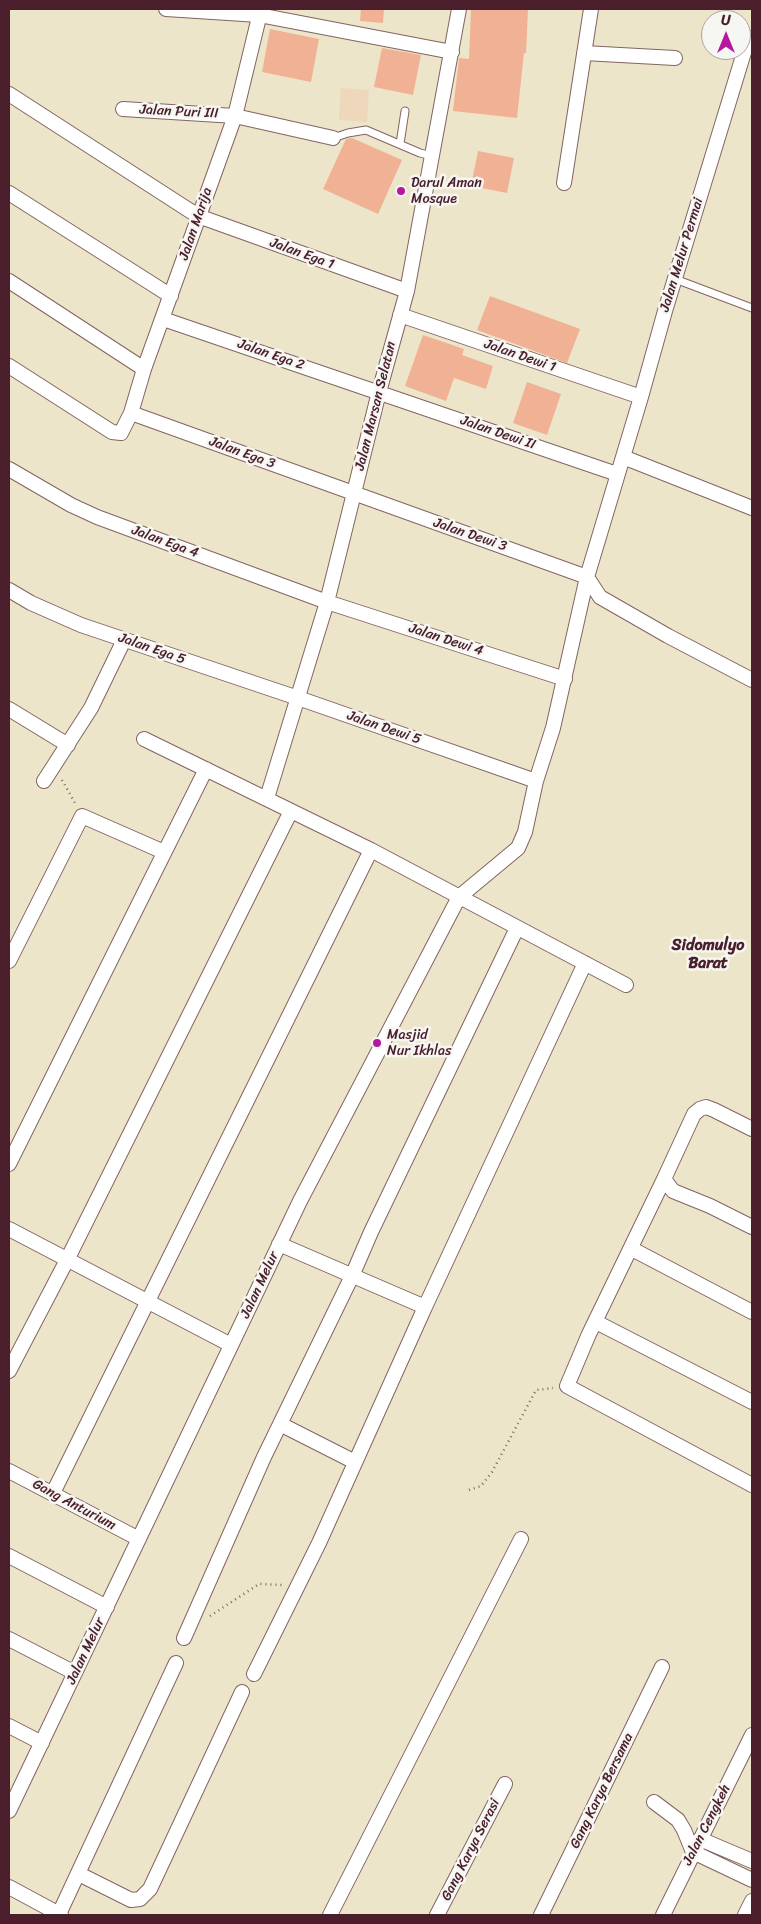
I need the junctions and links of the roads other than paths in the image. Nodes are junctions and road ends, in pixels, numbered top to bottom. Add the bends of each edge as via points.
1 (166, 9) edge
2 (459, 9) edge
3 (591, 9) edge
4 (260, 12) edge
5 (752, 38) edge
6 (452, 52) junction
7 (584, 53) junction
8 (675, 58) dead end
9 (9, 94) edge
10 (123, 109) dead end
11 (405, 111) dead end
12 (235, 116) junction
13 (333, 138) joint
14 (400, 144) junction
15 (432, 156) junction
16 (564, 183) dead end
17 (9, 194) edge
18 (198, 216) junction
19 (675, 279) junction
20 (9, 281) edge
21 (407, 291) junction
22 (172, 296) junction
23 (752, 308) edge
24 (400, 315) junction
25 (163, 319) junction
26 (9, 366) edge
27 (144, 369) junction
28 (379, 392) junction
29 (641, 397) junction
30 (131, 413) junction
31 (623, 457) junction
32 (9, 469) edge
33 (617, 474) junction
34 (353, 494) junction
35 (752, 508) edge
36 (587, 577) junction
37 (9, 590) edge
38 (327, 602) junction
39 (124, 640) junction
40 (565, 680) junction
41 (752, 680) edge
42 (298, 698) junction
43 (9, 709) edge
44 (144, 739) dead end
45 (68, 745) junction
46 (206, 770) junction
47 (44, 781) dead end
48 (536, 781) junction
49 (267, 798) junction
50 (291, 812) junction
51 (371, 850) junction
52 (164, 852) junction
53 (459, 897) junction
54 (517, 928) junction
55 (9, 961) edge
56 (585, 963) junction
57 (626, 985) dead end
58 (752, 1130) edge
59 (9, 1164) edge
60 (664, 1179) junction
61 (752, 1227) edge
62 (9, 1229) edge
63 (279, 1244) junction
64 (632, 1249) junction
65 (67, 1260) junction
66 (352, 1276) junction
67 (147, 1301) junction
68 (425, 1306) junction
69 (752, 1312) edge
70 (596, 1322) junction
71 (231, 1345) junction
72 (9, 1371) edge
73 (752, 1402) edge
74 (280, 1424) junction
75 (355, 1462) junction
76 (9, 1471) edge
77 (752, 1485) edge
78 (53, 1493) junction
79 (139, 1539) junction
80 (522, 1539) dead end
81 (9, 1556) edge
82 (106, 1607) junction
83 (186, 1634) road end
84 (9, 1639) edge
85 (176, 1663) dead end
86 (662, 1667) dead end
87 (75, 1673) junction
88 (254, 1674) dead end
89 (242, 1692) dead end
90 (9, 1726) edge
91 (752, 1735) edge
92 (42, 1743) junction
93 (505, 1784) dead end
94 (654, 1802) dead end
95 (9, 1809) edge
96 (696, 1845) junction
97 (752, 1861) edge
98 (79, 1874) junction
99 (752, 1880) edge
100 (9, 1887) edge
101 (752, 1901) edge
102 (60, 1915) edge
103 (330, 1915) edge
104 (438, 1915) edge
105 (541, 1915) edge
106 (663, 1915) edge
107 (745, 1915) edge

1 - 4 street
2 - 6 street, Jalan Marsan Selatan
3 - 7 street
4 - 6 street
4 - 12 street, Jalan Marija
5 - 19 street, Jalan Melur Permai via 746,46
6 - 15 street, Jalan Marsan Selatan
7 - 8 street
7 - 16 street
9 - 18 street, Jalan Ega 1
10 - 12 street, Jalan Puri III
11 - 14 lane
12 - 13 street, Jalan Puri III
12 - 18 street, Jalan Marija
13 - 14 lane via 366,130
14 - 15 lane
15 - 21 street, Jalan Marsan Selatan
17 - 22 street
18 - 21 street, Jalan Ega 1
18 - 22 street, Jalan Marija
19 - 23 lane
19 - 29 street, Jalan Melur Permai
20 - 27 street
21 - 24 street, Jalan Marsan Selatan
22 - 25 street, Jalan Marija
24 - 28 street, Jalan Marsan Selatan
24 - 29 street, Jalan Dewi 1
25 - 27 street, Jalan Marija
25 - 28 street, Jalan Ega 2
26 - 30 street, Jalan Marija via 117,434 121,433
27 - 30 street, Jalan Marija
28 - 33 street, Jalan Dewi II
28 - 34 street, Jalan Marsan Selatan
29 - 31 street, Jalan Melur Permai
30 - 34 street, Jalan Ega 3
31 - 33 street, Jalan Melur Permai
31 - 35 street
32 - 38 street, Jalan Ega 4 via 97,517
33 - 36 street, Jalan Melur Permai
34 - 36 street, Jalan Dewi 3
34 - 38 street, Jalan Marsan Selatan
36 - 40 street, Jalan Melur
36 - 41 street via 600,597
37 - 39 street, Jalan Ega 5 via 53,613
38 - 40 street, Jalan Dewi 4
38 - 42 street, Jalan Marsan Selatan
39 - 42 street, Jalan Ega 5
39 - 45 street
40 - 48 street, Jalan Melur
42 - 48 street, Jalan Dewi 5
42 - 49 street, Jalan Marsan Selatan
43 - 45 street
44 - 46 street
45 - 47 street
46 - 49 street
46 - 52 street
48 - 53 street, Jalan Melur via 518,848
49 - 50 street
50 - 51 street
50 - 65 street
51 - 53 street
51 - 67 street
52 - 55 street via 82,816
52 - 59 street
53 - 54 street
53 - 63 street, Jalan Melur
54 - 56 street
54 - 66 street
56 - 57 street
56 - 68 street
58 - 60 street via 714,1110 700,1109 694,1114
60 - 61 street via 673,1191
60 - 64 street
62 - 65 street
63 - 66 street
63 - 71 street, Jalan Melur
64 - 69 street
64 - 70 street
65 - 67 street
65 - 72 street
66 - 68 street
66 - 74 street
67 - 71 street
67 - 78 street
68 - 75 street
70 - 73 street
70 - 77 street via 567,1386
71 - 79 street, Jalan Melur
74 - 75 street
74 - 83 street
75 - 88 street
76 - 78 street, Gang Anturium
78 - 79 street, Gang Anturium
79 - 82 street, Jalan Melur
80 - 103 street
81 - 82 street
82 - 87 street, Jalan Melur
84 - 87 street
85 - 98 street
86 - 105 street, Gang Karya Bersama
87 - 92 street, Jalan Melur
89 - 98 street via 150,1889 140,1899 131,1900
90 - 92 street
91 - 96 street, Jalan Cengkeh
92 - 95 street, Jalan Melur
93 - 104 street, Gang Karya Serasi
94 - 96 street via 678,1820
96 - 97 street
96 - 99 street
96 - 106 street, Jalan Cengkeh
98 - 102 street
100 - 102 street
101 - 107 street

